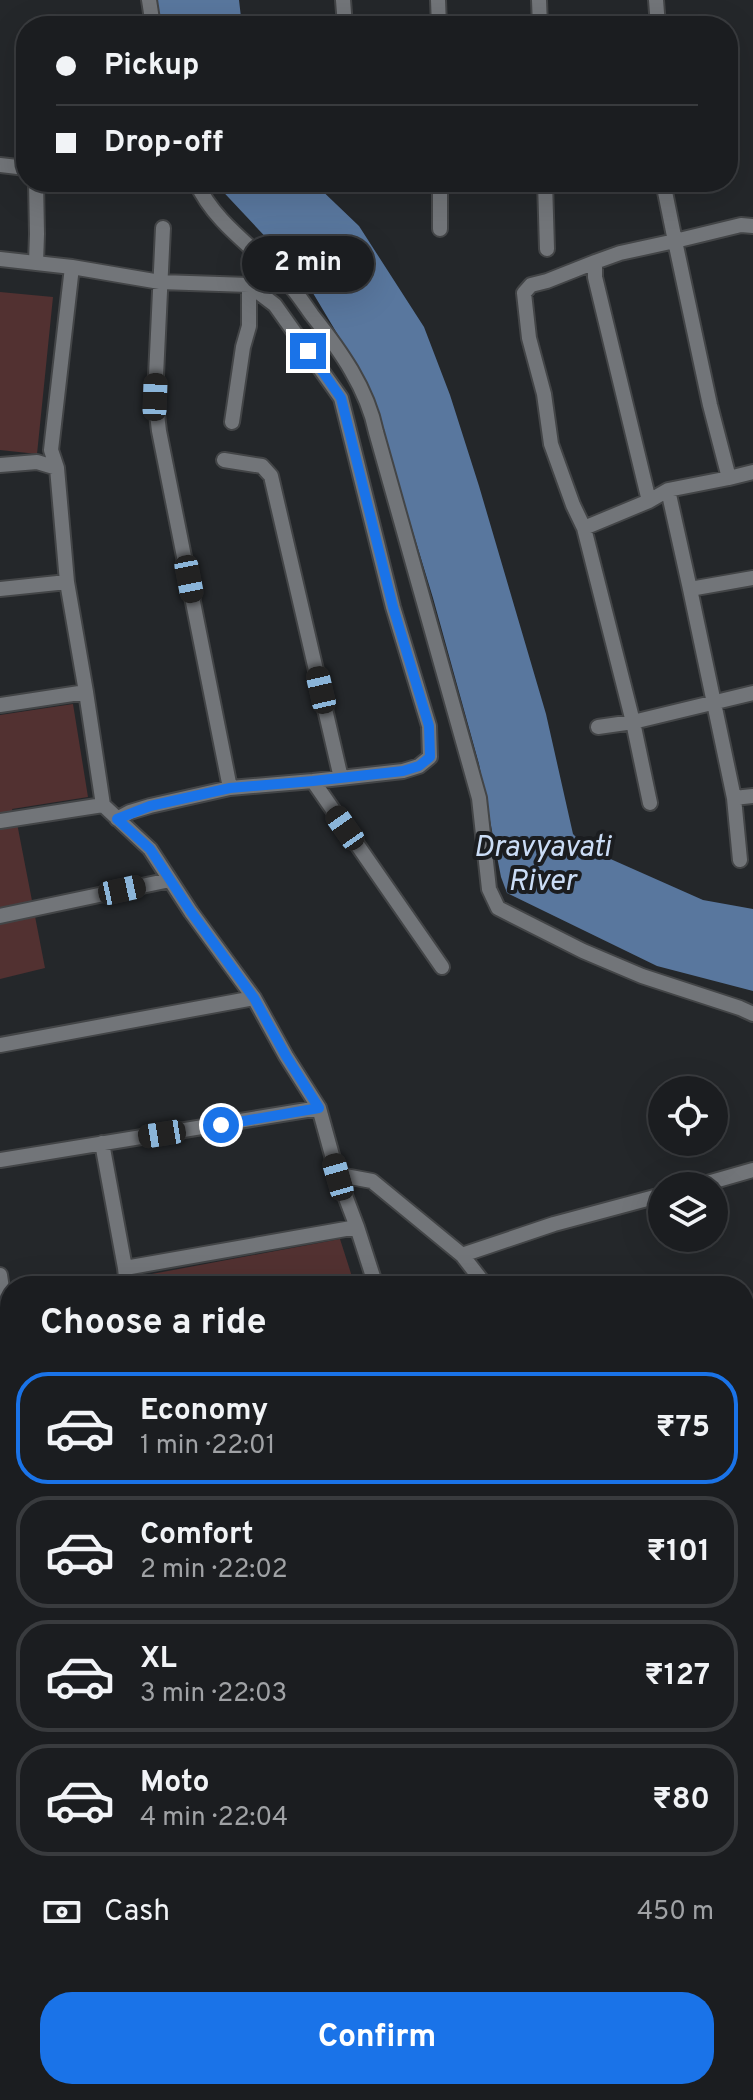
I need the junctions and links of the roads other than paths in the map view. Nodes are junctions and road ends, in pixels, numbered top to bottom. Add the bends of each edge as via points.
1 (36, 192) edge
2 (200, 192) edge
3 (440, 192) edge
4 (545, 192) edge
5 (665, 192) edge
6 (753, 226) edge
7 (163, 228) dead end
8 (440, 229) dead end
9 (675, 241) junction
10 (547, 249) dead end
11 (0, 259) edge
12 (595, 262) junction
13 (36, 263) junction
14 (72, 267) junction
15 (160, 282) junction
16 (249, 285) junction
17 (232, 422) dead end
18 (224, 460) dead end
19 (0, 465) edge
20 (57, 468) junction
21 (753, 472) edge
22 (729, 478) junction
23 (668, 490) junction
24 (649, 501) junction
25 (584, 528) junction
26 (753, 578) edge
27 (67, 582) junction
28 (0, 589) edge
29 (690, 589) junction
30 (86, 692) junction
31 (753, 693) edge
32 (713, 702) junction
33 (0, 705) edge
34 (633, 722) junction
35 (598, 727) dead end
36 (341, 778) junction
37 (313, 781) junction
38 (230, 788) junction
39 (753, 796) edge
40 (734, 798) junction
41 (650, 803) dead end
42 (103, 805) junction
43 (117, 819) junction
44 (0, 821) edge
45 (740, 860) dead end
46 (170, 880) junction
47 (0, 916) edge
48 (442, 967) dead end
49 (254, 998) junction
50 (753, 1014) edge
51 (0, 1045) edge
52 (319, 1108) junction
53 (102, 1143) junction
54 (0, 1160) edge
55 (753, 1170) edge
56 (338, 1177) junction
57 (728, 1177) edge
58 (648, 1199) edge
59 (357, 1227) junction
60 (462, 1255) junction
61 (125, 1268) junction
62 (126, 1276) edge
63 (373, 1276) edge
64 (478, 1276) edge

1 - 13 street
2 - 50 street via 229,229 287,282 341,352 371,409 479,798 489,889 498,908 642,976
3 - 8 street
4 - 10 street
5 - 9 street
6 - 9 street
7 - 15 street
9 - 12 street
9 - 22 street
11 - 13 street
12 - 24 street
12 - 25 street via 531,285 523,299 551,444
13 - 14 street
14 - 15 street
14 - 20 street via 51,450
15 - 16 street
15 - 38 street via 155,397 159,431
16 - 17 street via 249,326
16 - 36 street via 275,305 341,398 396,620 429,726 430,757 419,766
18 - 36 street via 262,466 271,476
19 - 20 street via 37,462
20 - 27 street
21 - 22 street
22 - 23 street
23 - 24 street
23 - 29 street
24 - 25 street
25 - 34 street
26 - 29 street
27 - 28 street
27 - 30 street
29 - 32 street
30 - 33 street
30 - 42 street
31 - 32 street
32 - 34 street
32 - 40 street
34 - 35 street
34 - 41 street
36 - 37 street
37 - 38 street
37 - 48 street
38 - 43 street
39 - 40 street
40 - 45 street
42 - 43 street
42 - 44 street
43 - 46 street via 150,849
46 - 47 street
46 - 49 street
49 - 51 street
49 - 52 street
52 - 53 street
52 - 56 street
53 - 54 street
53 - 61 street
55 - 57 street
56 - 59 street
56 - 60 street via 372,1181
58 - 60 street
59 - 61 street
59 - 63 street
60 - 64 street
61 - 62 street

